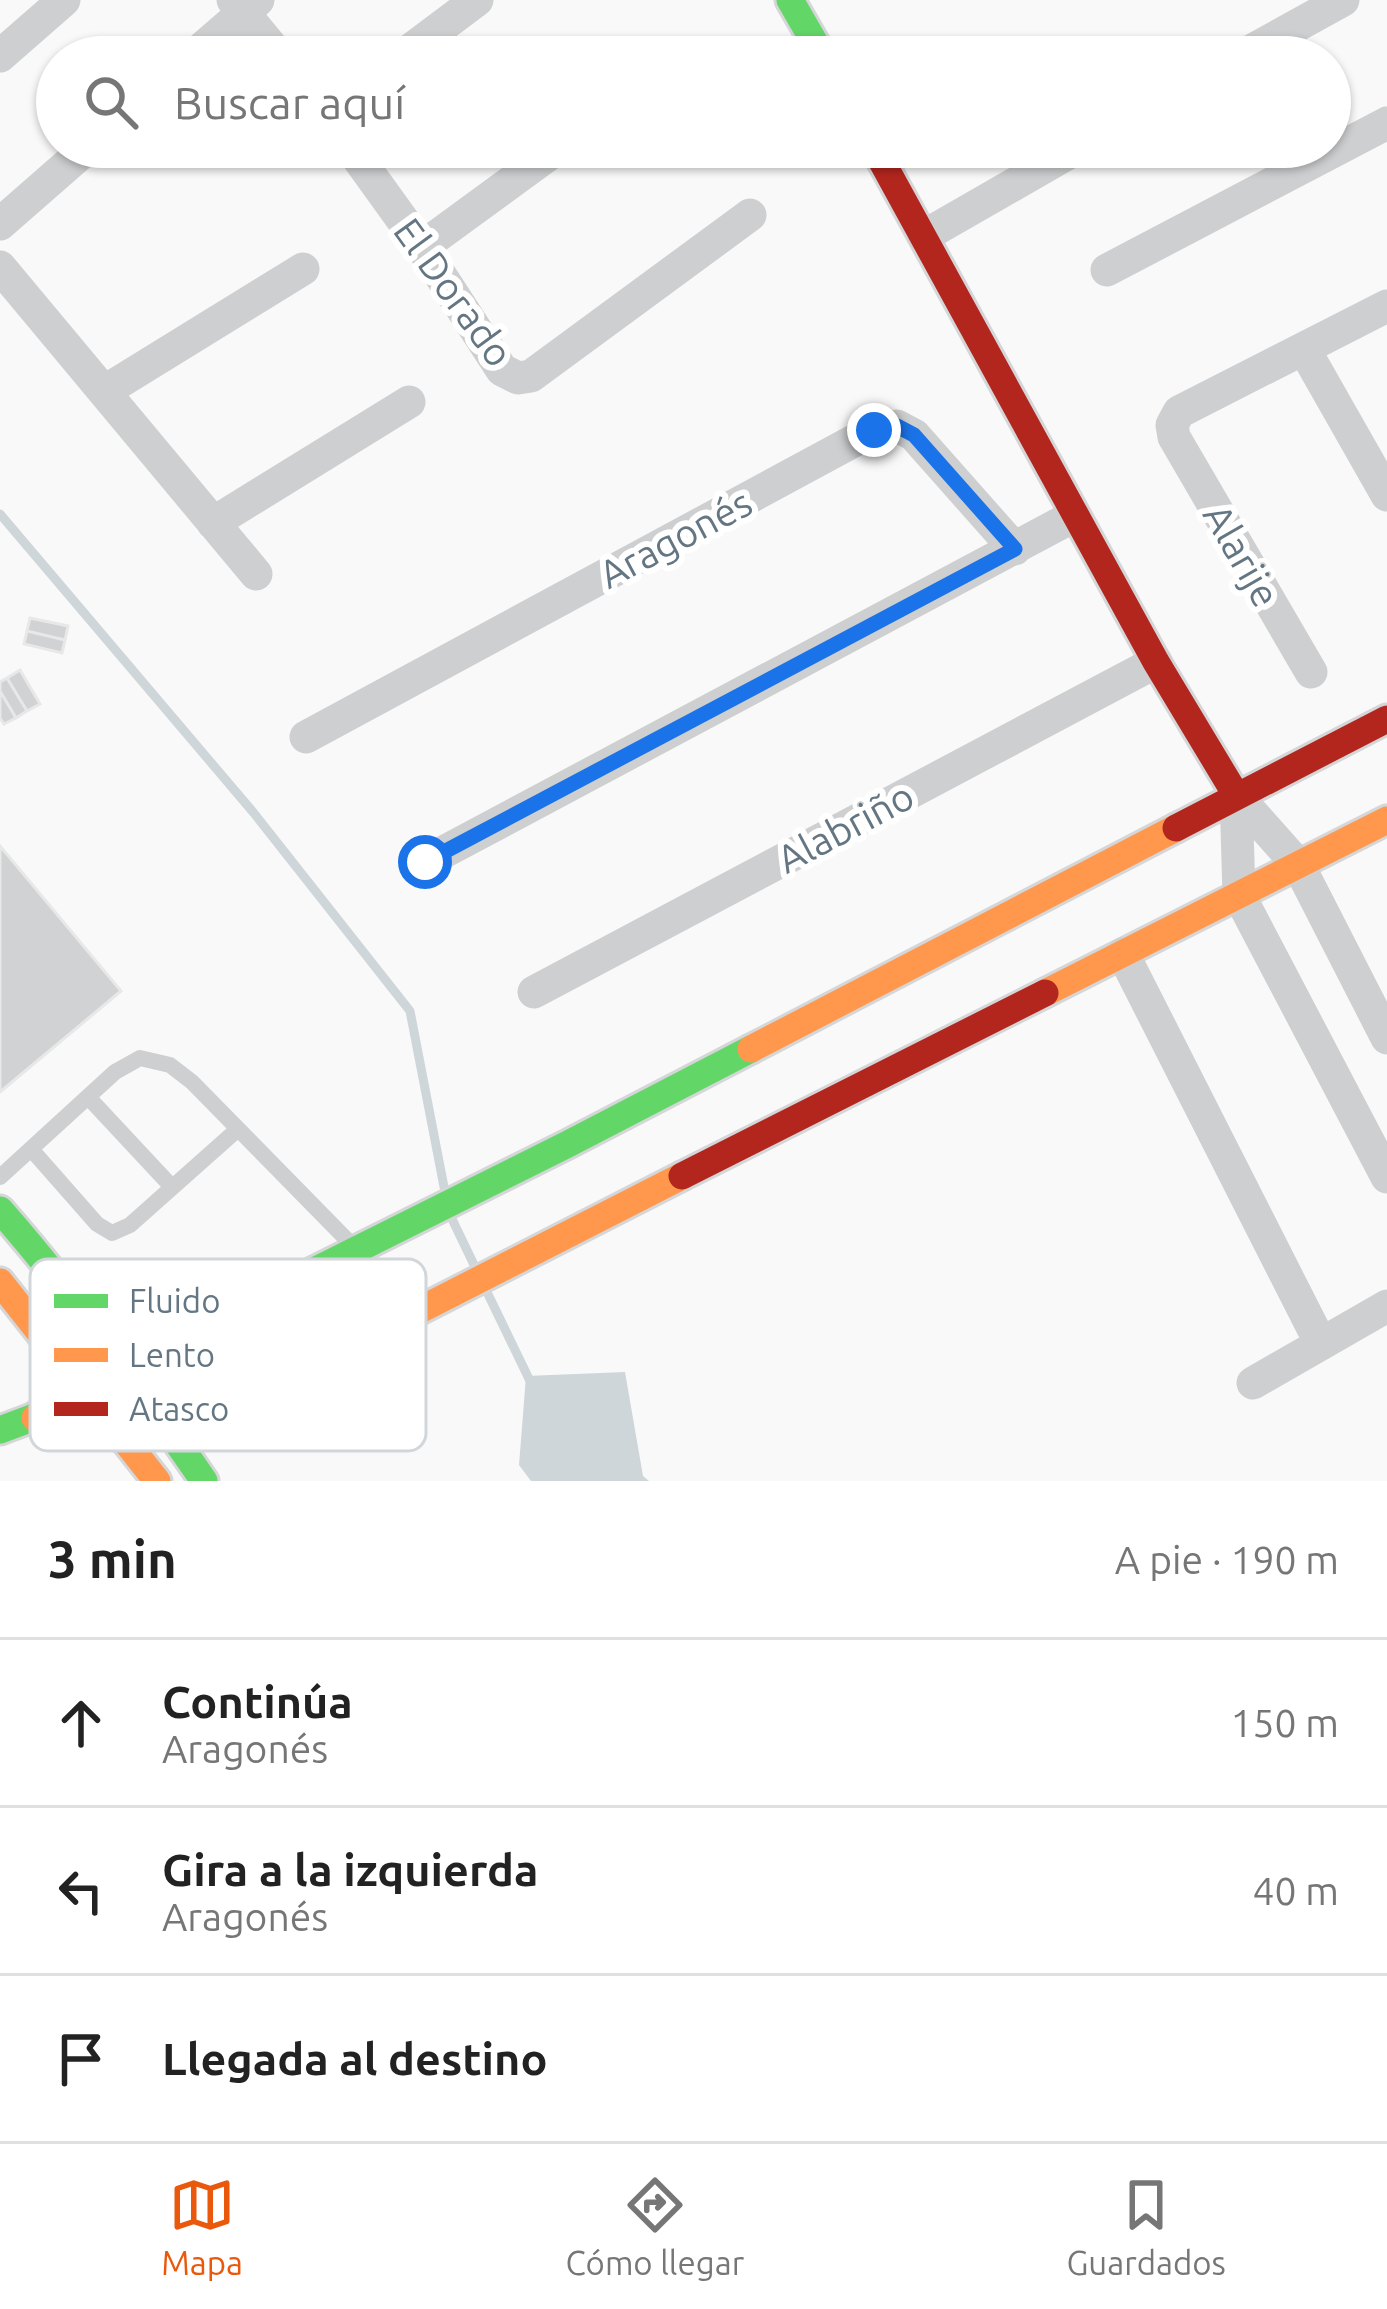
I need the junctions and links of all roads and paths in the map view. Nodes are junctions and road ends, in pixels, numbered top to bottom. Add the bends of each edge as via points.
1 (64, 0) edge
2 (477, 0) edge
3 (790, 0) edge
4 (1343, 0) edge
5 (245, 4) edge
6 (213, 36) edge
7 (266, 36) edge
8 (429, 36) edge
9 (811, 36) edge
10 (1278, 36) edge
11 (0, 56) edge
12 (1387, 123) edge
13 (1351, 142) edge
14 (64, 168) edge
15 (365, 168) edge
16 (530, 168) edge
17 (886, 168) edge
18 (1042, 168) edge
19 (1301, 168) edge
20 (750, 214) dead end
21 (0, 224) edge
22 (924, 236) junction
23 (422, 247) junction
24 (0, 267) edge
25 (303, 269) dead end
26 (1107, 270) dead end
27 (1387, 306) edge
28 (1304, 349) junction
29 (105, 391) junction
30 (409, 401) dead end
31 (1387, 495) edge
32 (1075, 516) junction
33 (214, 523) junction
34 (1015, 549) junction
35 (256, 574) dead end
36 (1156, 662) junction
37 (1311, 672) dead end
38 (1387, 719) edge
39 (306, 736) dead end
40 (1236, 796) junction
41 (1387, 820) edge
42 (425, 862) dead end
43 (1300, 866) junction
44 (1240, 895) junction
45 (1123, 954) junction
46 (534, 992) dead end
47 (1387, 1038) edge
48 (88, 1097) junction
49 (238, 1129) junction
50 (31, 1149) junction
51 (0, 1178) edge
52 (1387, 1178) edge
53 (172, 1187) junction
54 (0, 1210) edge
55 (357, 1250) junction
56 (41, 1259) edge
57 (339, 1259) edge
58 (0, 1282) edge
59 (1387, 1306) edge
60 (426, 1307) edge
61 (30, 1319) edge
62 (1321, 1344) junction
63 (1253, 1383) dead end
64 (30, 1419) edge
65 (0, 1430) edge
66 (135, 1451) edge
67 (183, 1451) edge
68 (157, 1481) edge
69 (204, 1481) edge

1 - 11 street
2 - 8 street
3 - 9 street
4 - 10 street
5 - 6 street
5 - 7 street
12 - 13 street
14 - 21 street
15 - 23 street, El Dorado
16 - 23 street
17 - 22 street
18 - 22 street
19 - 26 street
20 - 23 street, El Dorado via 518,378 502,370
22 - 32 street
24 - 29 street
25 - 29 street
27 - 28 street
28 - 31 street
28 - 37 street, Alarije via 1179,412 1172,425
29 - 33 street
30 - 33 street
32 - 34 street
32 - 36 street
33 - 35 street
34 - 39 street, Aragonés via 914,435 897,426 874,430
34 - 42 street
36 - 40 street
36 - 46 street, Alabriño
38 - 40 street
40 - 43 street
40 - 44 street
40 - 55 street
41 - 43 street
43 - 44 street
43 - 47 street
44 - 45 street
44 - 52 street
45 - 60 street
45 - 62 street
48 - 49 lane via 140,1058 170,1065
48 - 50 lane
48 - 53 lane
49 - 53 lane
49 - 55 lane
50 - 51 lane
50 - 53 lane via 112,1233
54 - 56 street
55 - 57 street
58 - 61 street
59 - 62 street
62 - 63 street
64 - 65 street
66 - 68 street
67 - 69 street

